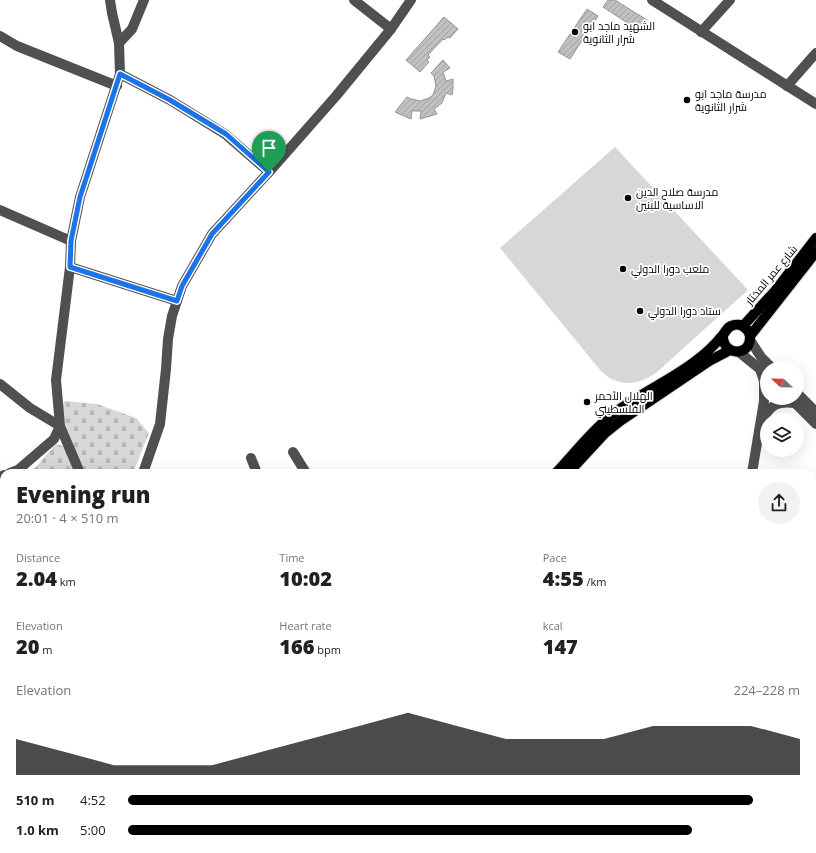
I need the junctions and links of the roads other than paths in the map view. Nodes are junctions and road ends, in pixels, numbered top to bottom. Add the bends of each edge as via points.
1 (110, 0) edge
2 (144, 0) edge
3 (354, 0) edge
4 (412, 0) edge
5 (652, 0) edge
6 (730, 0) edge
7 (391, 29) junction
8 (701, 32) junction
9 (0, 36) edge
10 (119, 43) junction
11 (816, 53) edge
12 (120, 74) junction
13 (117, 86) junction
14 (787, 86) junction
15 (816, 104) edge
16 (269, 172) junction
17 (0, 210) edge
18 (816, 238) edge
19 (71, 241) junction
20 (816, 252) edge
21 (70, 267) junction
22 (177, 301) junction
23 (743, 326) junction
24 (723, 335) junction
25 (750, 338) junction
26 (734, 351) junction
27 (765, 361) edge
28 (760, 369) edge
29 (0, 384) edge
30 (804, 404) edge
31 (776, 405) edge
32 (800, 405) edge
33 (816, 412) edge
34 (766, 413) edge
35 (816, 424) edge
36 (60, 426) junction
37 (760, 431) edge
38 (294, 452) dead end
39 (251, 458) dead end
40 (19, 469) edge
41 (78, 469) edge
42 (144, 469) edge
43 (255, 469) edge
44 (304, 469) edge
45 (560, 469) edge
46 (572, 469) edge
47 (753, 469) edge

1 - 10 street
2 - 10 street via 132,29
3 - 7 street
4 - 7 street
5 - 8 street
6 - 8 street
7 - 16 street
8 - 14 street
9 - 13 street via 23,49
10 - 12 street
11 - 14 street
12 - 13 street
12 - 16 street via 170,100 226,134
13 - 19 street via 80,197
14 - 15 street
16 - 22 street via 212,234 182,286
17 - 19 street
18 - 23 main road, شارع عمر المختار via 775,291
19 - 21 street
20 - 25 main road, شارع عمر المختار
21 - 22 street
21 - 36 street via 56,380
22 - 42 street via 168,339 160,424
23 - 24 main road via 731,326
23 - 25 main road via 749,332
24 - 26 main road via 725,345
24 - 45 main road via 689,366 608,418
25 - 26 main road via 746,348
25 - 27 street
26 - 28 street
26 - 46 main road via 710,361 620,421 605,433
29 - 36 street via 30,408
30 - 33 street
31 - 34 street
32 - 35 street
36 - 40 street via 54,439
36 - 41 street
37 - 47 street
38 - 44 street
39 - 43 street

